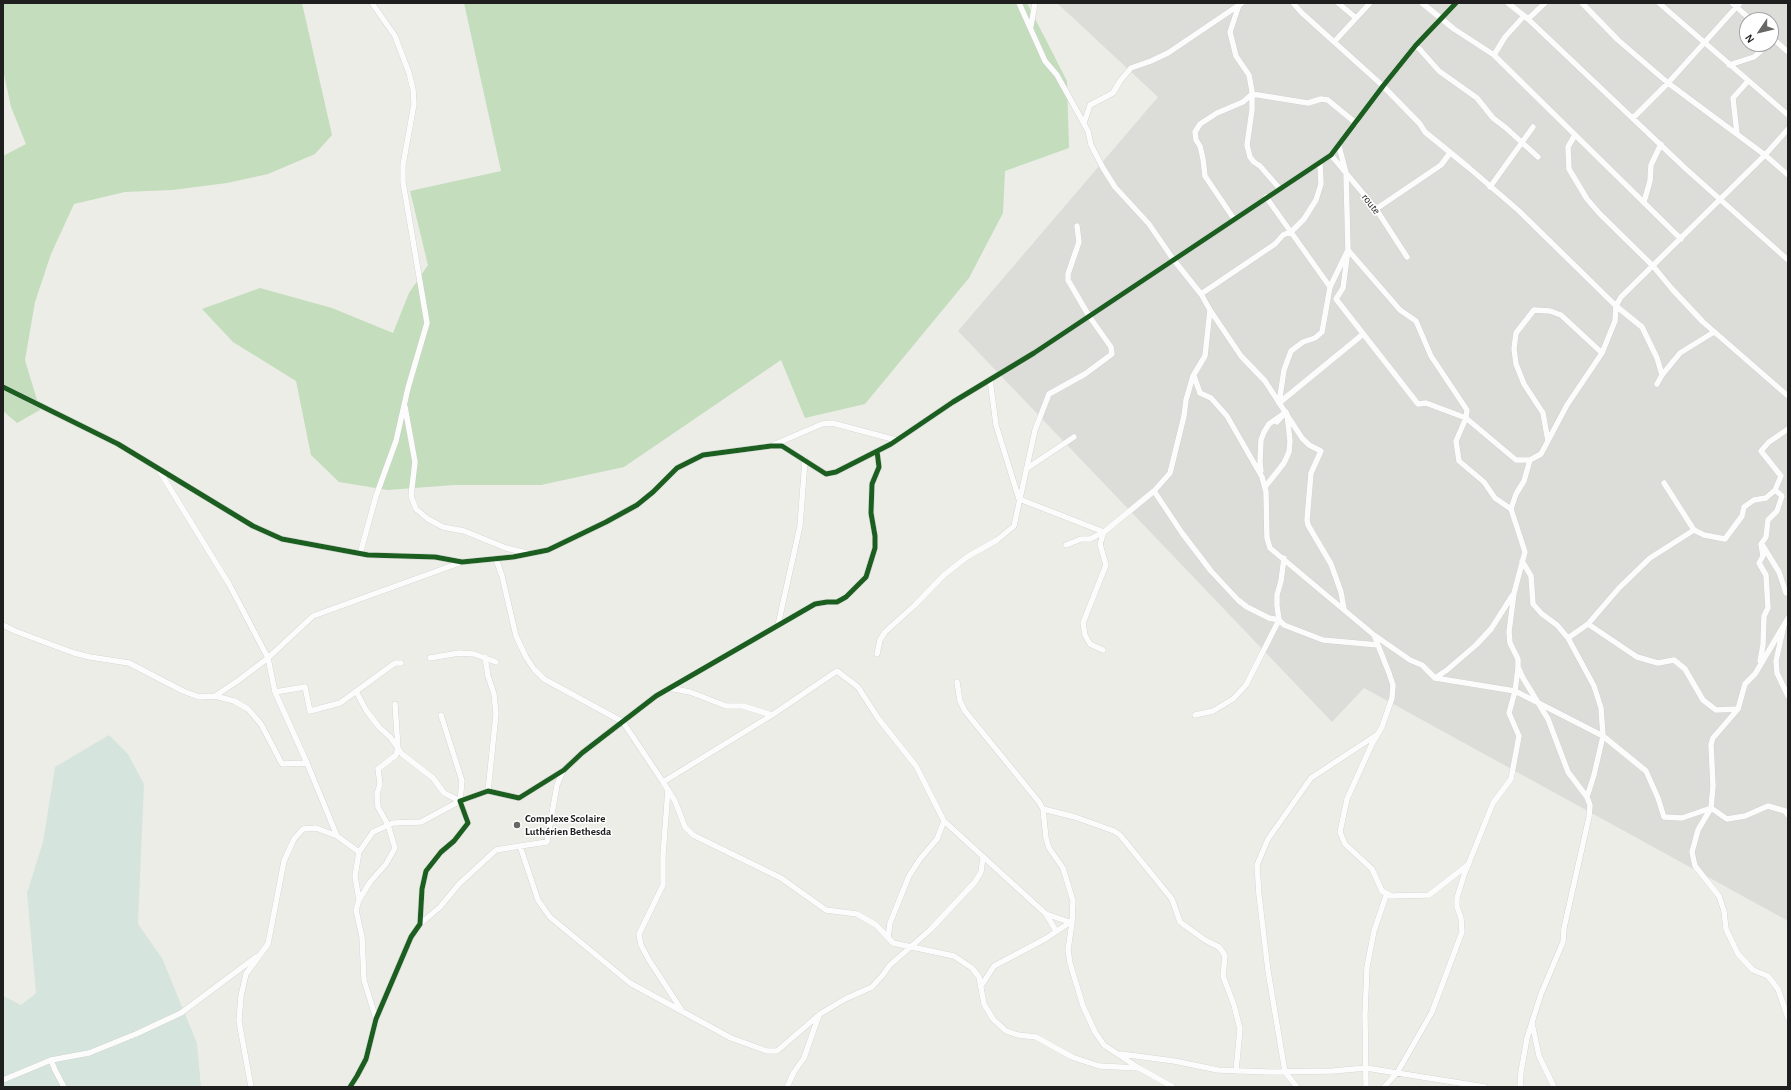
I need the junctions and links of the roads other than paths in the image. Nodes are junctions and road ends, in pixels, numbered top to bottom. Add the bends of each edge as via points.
1 (372, 3) edge
2 (1019, 3) edge
3 (1035, 3) edge
4 (1293, 3) edge
5 (1338, 3) edge
6 (1370, 3) edge
7 (1422, 3) edge
8 (1456, 3) edge
9 (1508, 3) edge
10 (1545, 3) edge
11 (1582, 3) edge
12 (1659, 3) edge
13 (1240, 4) edge
14 (1736, 4) edge
15 (1744, 12) edge
16 (1356, 18) junction
17 (1526, 18) junction
18 (1441, 19) junction
19 (1031, 26) junction
20 (1334, 42) junction
21 (1704, 43) junction
22 (1416, 45) junction
23 (1779, 46) edge
24 (1759, 52) edge
25 (1788, 52) edge
26 (1494, 55) junction
27 (1729, 65) junction
28 (1748, 81) junction
29 (1668, 83) junction
30 (1383, 86) junction
31 (1252, 94) junction
32 (1788, 115) edge
33 (1633, 118) junction
34 (1084, 123) junction
35 (1356, 123) junction
36 (1533, 127) dead end
37 (1788, 129) edge
38 (1737, 134) junction
39 (1575, 135) junction
40 (1523, 142) junction
41 (1661, 144) junction
42 (1339, 146) junction
43 (1450, 153) junction
44 (1331, 155) junction
45 (1765, 155) junction
46 (1538, 157) dead end
47 (1320, 163) junction
48 (1346, 173) junction
49 (1788, 175) edge
50 (1490, 187) junction
51 (1280, 188) junction
52 (1266, 198) junction
53 (1720, 200) junction
54 (1644, 202) junction
55 (1376, 209) junction
56 (1234, 219) junction
57 (1077, 226) dead end
58 (1290, 231) junction
59 (1681, 239) junction
60 (1348, 250) junction
61 (1407, 257) dead end
62 (1173, 259) junction
63 (1788, 260) edge
64 (1653, 266) junction
65 (1330, 287) junction
66 (1201, 294) junction
67 (1616, 306) junction
68 (1210, 310) junction
69 (1089, 316) junction
70 (1714, 332) junction
71 (1362, 335) junction
72 (1602, 353) junction
73 (1662, 375) junction
74 (1193, 376) junction
75 (990, 379) junction
76 (1657, 384) dead end
77 (3, 387) edge
78 (1788, 396) edge
79 (1279, 403) junction
80 (404, 404) junction
81 (1287, 413) junction
82 (1466, 418) junction
83 (1277, 422) dead end
84 (1788, 429) edge
85 (1074, 437) dead end
86 (896, 440) junction
87 (1548, 441) junction
88 (771, 446) junction
89 (877, 451) junction
90 (805, 460) junction
91 (1530, 460) junction
92 (1026, 469) junction
93 (159, 470) junction
94 (1262, 477) junction
95 (1664, 483) dead end
96 (1265, 486) junction
97 (1775, 490) junction
98 (1154, 491) junction
99 (1020, 500) junction
100 (1511, 509) junction
101 (1694, 530) junction
102 (1104, 532) junction
103 (1761, 544) junction
104 (1066, 545) dead end
105 (528, 553) junction
106 (360, 554) junction
107 (1284, 558) junction
108 (496, 560) junction
109 (1522, 561) junction
110 (462, 562) junction
111 (1514, 593) junction
112 (1788, 593) edge
113 (1344, 609) junction
114 (1788, 618) edge
115 (1279, 620) junction
116 (1588, 624) junction
117 (3, 625) edge
118 (778, 625) junction
119 (1784, 625) junction
120 (1374, 635) junction
121 (1568, 638) junction
122 (1378, 644) junction
123 (1103, 650) dead end
124 (877, 654) dead end
125 (485, 657) junction
126 (268, 658) junction
127 (430, 658) dead end
128 (496, 662) dead end
129 (401, 663) dead end
130 (1760, 664) junction
131 (1518, 667) junction
132 (1435, 678) junction
133 (957, 682) dead end
134 (669, 688) junction
135 (356, 691) junction
136 (1515, 691) junction
137 (276, 692) junction
138 (215, 696) junction
139 (1788, 696) edge
140 (1537, 701) junction
141 (395, 704) dead end
142 (1738, 709) junction
143 (441, 715) dead end
144 (1195, 715) dead end
145 (772, 716) junction
146 (623, 722) junction
147 (1378, 734) junction
148 (1603, 736) junction
149 (398, 748) junction
150 (307, 763) junction
151 (564, 770) junction
152 (663, 782) junction
153 (668, 790) junction
154 (488, 791) junction
155 (1587, 797) junction
156 (460, 801) junction
157 (1711, 808) junction
158 (1043, 809) junction
159 (1788, 815) edge
160 (944, 821) junction
161 (388, 825) junction
162 (337, 836) junction
163 (520, 846) junction
164 (359, 852) junction
165 (983, 857) junction
166 (1469, 863) junction
167 (1387, 893) junction
168 (359, 900) junction
169 (1046, 914) junction
170 (1071, 923) junction
171 (420, 924) junction
172 (1056, 931) junction
173 (888, 938) junction
174 (268, 944) junction
175 (908, 947) junction
176 (981, 986) junction
177 (682, 1011) junction
178 (820, 1014) junction
179 (1788, 1018) edge
180 (376, 1020) junction
181 (1532, 1023) junction
182 (1118, 1054) junction
183 (52, 1060) junction
184 (1139, 1068) junction
185 (1366, 1068) junction
186 (1236, 1071) junction
187 (1285, 1072) junction
188 (1398, 1073) junction
189 (357, 1076) junction
190 (3, 1080) edge
191 (64, 1087) edge
192 (252, 1087) edge
193 (350, 1087) edge
194 (355, 1087) edge
195 (787, 1087) edge
196 (1173, 1087) edge
197 (1297, 1087) edge
198 (1366, 1087) edge
199 (1384, 1087) edge
200 (1485, 1087) edge
201 (1520, 1087) edge
202 (1554, 1087) edge

1 - 80 street via 395,36 409,73 414,104 403,182 427,323
2 - 19 street
3 - 19 street
4 - 20 street
5 - 16 street
6 - 16 street
7 - 18 street
8 - 18 street
9 - 17 street
10 - 17 street
11 - 29 street via 1618,40
12 - 21 street
13 - 31 street via 1230,32 1236,56 1249,75
13 - 34 street via 1168,53 1131,68 1113,93 1090,106
14 - 15 street
14 - 21 street
16 - 20 street
17 - 26 street via 1505,37
17 - 33 street
18 - 22 street
18 - 26 street
19 - 34 street via 1045,61 1058,75
20 - 30 street
21 - 27 street
21 - 29 street
22 - 30 street
22 - 40 street via 1439,71 1477,98 1493,118
23 - 25 street
24 - 27 street via 1754,57
26 - 39 street
27 - 28 street
28 - 32 street
28 - 38 street via 1733,98
29 - 33 street
29 - 38 street
30 - 35 street
30 - 43 street via 1425,132
31 - 35 street via 1308,103 1321,99 1328,100
31 - 51 street via 1247,144 1250,157
31 - 56 street via 1243,102 1217,113 1200,124 1195,132 1205,176
33 - 41 street
34 - 62 street via 1096,156 1114,187 1149,224
35 - 42 street
36 - 40 street
37 - 45 street
38 - 45 street
39 - 54 street
39 - 64 street via 1568,147 1569,169 1574,178 1600,214
40 - 46 street
40 - 50 street
41 - 53 street
41 - 54 street via 1651,165
42 - 44 street
42 - 48 street
43 - 50 street
43 - 55 street via 1440,164
44 - 47 street
44 - 48 street, route
45 - 49 street
45 - 53 street
47 - 51 street
47 - 58 street via 1320,184 1316,200 1304,219
48 - 55 street, route
48 - 60 street
50 - 67 street via 1518,210
51 - 52 street
52 - 56 street
52 - 58 street
53 - 59 street
53 - 63 street
54 - 59 street
55 - 61 street, route
56 - 62 street
57 - 69 street via 1079,242 1068,280
58 - 65 street
58 - 66 street via 1276,244
59 - 64 street
60 - 65 street
60 - 71 street via 1343,288 1336,300
60 - 82 street via 1400,310 1416,321 1431,356 1467,410
62 - 66 street
62 - 69 street
64 - 67 street via 1621,297
64 - 70 street
65 - 79 street via 1322,332 1291,351 1284,370
66 - 68 street
67 - 72 street via 1615,321
67 - 73 street via 1644,330
68 - 74 street via 1205,356
68 - 79 street via 1241,356 1265,381
69 - 75 street
69 - 92 street via 1111,347 1112,354 1085,374 1049,394 1038,420
70 - 73 street via 1680,353
70 - 78 street
71 - 79 street
71 - 82 street via 1418,404 1426,403
72 - 87 street via 1567,405
72 - 87 street via 1561,315 1550,311 1534,310 1516,333 1516,364 1524,384 1543,413
73 - 76 street
74 - 94 street via 1200,393 1211,398 1227,416
74 - 98 street via 1170,474
75 - 86 street
75 - 99 street via 996,425
77 - 93 street via 97,433
79 - 81 street
80 - 105 street via 415,462 411,496 416,509 443,527 464,531 506,548
80 - 106 street via 396,441 376,496
81 - 83 street
81 - 94 street via 1269,424 1260,440
81 - 96 street via 1289,452 1284,463
81 - 113 street via 1302,438 1321,451 1311,473 1307,520 1331,564 1342,592
82 - 91 street via 1516,460
82 - 100 street via 1456,441 1459,461 1484,482 1495,498
84 - 97 street via 1761,451 1781,476
85 - 92 street
86 - 88 street via 832,423 822,424
86 - 89 street
87 - 91 street via 1541,454
88 - 90 street via 782,446
88 - 105 street via 703,455 677,468 637,505 548,550
89 - 90 street via 836,472 826,474
89 - 118 street via 879,467 872,484 871,508 875,548 866,577 841,600 815,604
90 - 118 street via 800,526
91 - 100 street
92 - 99 street
93 - 106 street via 252,526 282,540
93 - 126 street via 229,584
94 - 96 street
95 - 101 street
96 - 107 street via 1268,545
97 - 101 street via 1766,498 1754,500 1744,507 1742,516 1725,539 1704,535
97 - 103 street via 1782,496 1776,511 1768,520 1766,536
98 - 102 street
98 - 115 street via 1211,571 1238,600 1269,618
99 - 102 street
99 - 124 street via 1014,526 944,575 916,606 885,632
100 - 109 street via 1525,552
101 - 116 street via 1650,558 1619,588
102 - 104 street via 1090,539 1081,539
102 - 123 street via 1100,544 1106,565 1083,623 1090,644
103 - 112 street via 1779,572
103 - 130 street via 1763,556 1760,563 1766,575 1768,608 1764,616
105 - 108 street
106 - 110 street via 435,557
107 - 113 street
107 - 115 street via 1277,595
108 - 110 street
108 - 146 street via 516,636 534,669 544,679
109 - 111 street
109 - 121 street via 1531,576 1533,604
110 - 126 street via 313,616
111 - 131 street via 1509,632
111 - 132 street via 1491,629 1476,645
113 - 120 street
114 - 119 street
115 - 122 street via 1284,625 1323,640
115 - 144 street via 1246,685 1233,699 1213,712
116 - 121 street
116 - 142 street via 1637,657 1658,663 1674,660 1685,669 1703,700 1716,710
117 - 138 street via 74,653 129,663 199,697
118 - 134 street
119 - 130 street
119 - 139 street via 1776,661 1777,673
120 - 122 street
120 - 132 street via 1410,660 1422,665
121 - 148 street via 1594,686 1602,708
122 - 147 street via 1393,685 1392,698
125 - 127 street via 459,653
125 - 128 street
125 - 154 street via 496,714
126 - 137 street
126 - 138 street
129 - 135 street via 395,664
130 - 142 street via 1745,684
131 - 136 street
131 - 140 street
132 - 136 street
133 - 158 street via 960,701 965,710
134 - 145 street via 690,692 726,706 743,706
134 - 146 street
135 - 137 street via 340,704 310,711 305,687
135 - 149 street via 366,710
136 - 140 street
136 - 166 street via 1509,713 1519,736 1511,779 1494,803
137 - 150 street
138 - 150 street via 234,701 248,709 261,724 282,764
140 - 148 street
140 - 155 street via 1548,719 1568,772
141 - 149 street
142 - 157 street via 1713,738 1711,744
143 - 156 street via 462,781
145 - 152 street
145 - 160 street via 837,671 858,687 878,718 916,766
146 - 151 street
146 - 152 street
147 - 167 street via 1347,800 1340,832 1345,844 1372,869 1382,891
147 - 187 street via 1311,778 1268,839 1258,864 1268,972
148 - 155 street
148 - 157 street via 1646,771 1664,817 1682,818
149 - 156 street via 432,778 444,793
149 - 161 street via 396,755 378,769 378,807
150 - 162 street
151 - 154 street via 519,798
151 - 163 street via 557,785 547,842
152 - 153 street
153 - 173 street via 685,827 693,835 781,878 826,910 857,914 876,926
153 - 177 street via 663,885 639,934 640,945
154 - 156 street
155 - 181 street via 1590,817 1563,942
156 - 161 street via 421,822
156 - 171 street via 468,823 426,871
157 - 159 street via 1727,819 1745,816 1768,806 1785,811
157 - 179 street via 1698,830 1692,852 1695,866 1719,896 1726,929 1738,954 1753,970 1768,976 1778,989
158 - 170 street via 1049,848 1063,868 1070,885 1073,901
158 - 186 street via 1076,817 1120,835 1172,899 1180,922 1205,940 1219,946 1225,956 1223,976 1240,1029
160 - 165 street
160 - 173 street via 937,839 909,876 890,923
161 - 164 street via 372,832
161 - 168 street via 395,848
162 - 164 street
162 - 174 street via 316,828 304,829 294,839 284,861
163 - 171 street via 496,850
163 - 177 street via 538,900 550,917 630,983
164 - 168 street via 355,876
165 - 169 street
165 - 175 street via 981,872 976,882 930,930
166 - 167 street via 1429,895 1391,896
166 - 188 street via 1457,898 1462,932 1432,1012
167 - 185 street via 1374,931 1367,967
168 - 180 street via 356,910 362,937 364,980
169 - 170 street
169 - 172 street
170 - 172 street
170 - 182 street via 1068,950 1071,970 1083,1006 1095,1032 1104,1044
171 - 180 street via 411,937
172 - 176 street via 994,966
173 - 175 street via 893,943
174 - 183 street via 255,959 181,1013 89,1053
174 - 192 street via 246,974 241,996 239,1021
175 - 176 street via 954,956 972,968 979,977
175 - 178 street via 872,986
176 - 184 street via 984,1004 993,1019 1006,1031 1036,1037 1072,1057 1099,1066
177 - 178 street via 731,1038 772,1052 789,1042
178 - 195 street via 804,1058
180 - 189 street via 366,1059
181 - 201 street via 1524,1052
181 - 202 street via 1539,1056
182 - 184 street
182 - 186 street
183 - 190 street
183 - 191 street via 54,1070
184 - 196 street
185 - 187 street
185 - 188 street
185 - 198 street
186 - 187 street
187 - 197 street
188 - 199 street
188 - 200 street
189 - 193 street
189 - 194 street

